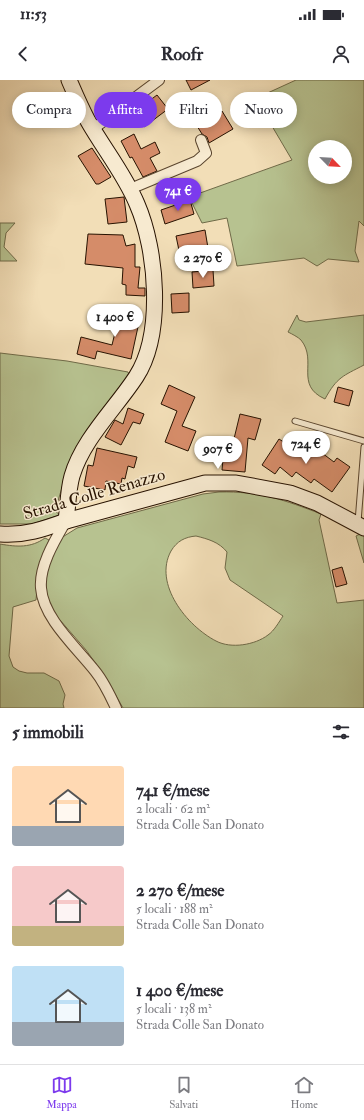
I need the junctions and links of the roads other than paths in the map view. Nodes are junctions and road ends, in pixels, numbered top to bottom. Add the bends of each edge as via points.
1 (69, 80) edge
2 (159, 80) edge
3 (93, 129) junction
4 (201, 140) dead end
5 (130, 189) junction
6 (295, 421) dead end
7 (364, 441) edge
8 (364, 447) edge
9 (66, 521) junction
10 (361, 527) edge
11 (0, 534) edge
12 (116, 708) edge

1 - 3 street
2 - 3 street
3 - 5 street
4 - 5 street via 206,153 197,161
5 - 9 street via 143,218 150,252 154,292 152,337 144,363 137,375 83,450 70,488
6 - 7 lane
8 - 10 lane, Strada Colle Renazzo
9 - 10 street, Strada Colle Renazzo via 205,483 236,483 290,493 317,503
9 - 11 street, Strada Colle Renazzo via 16,535
9 - 12 street via 48,556 42,575 43,601 56,624 96,673

